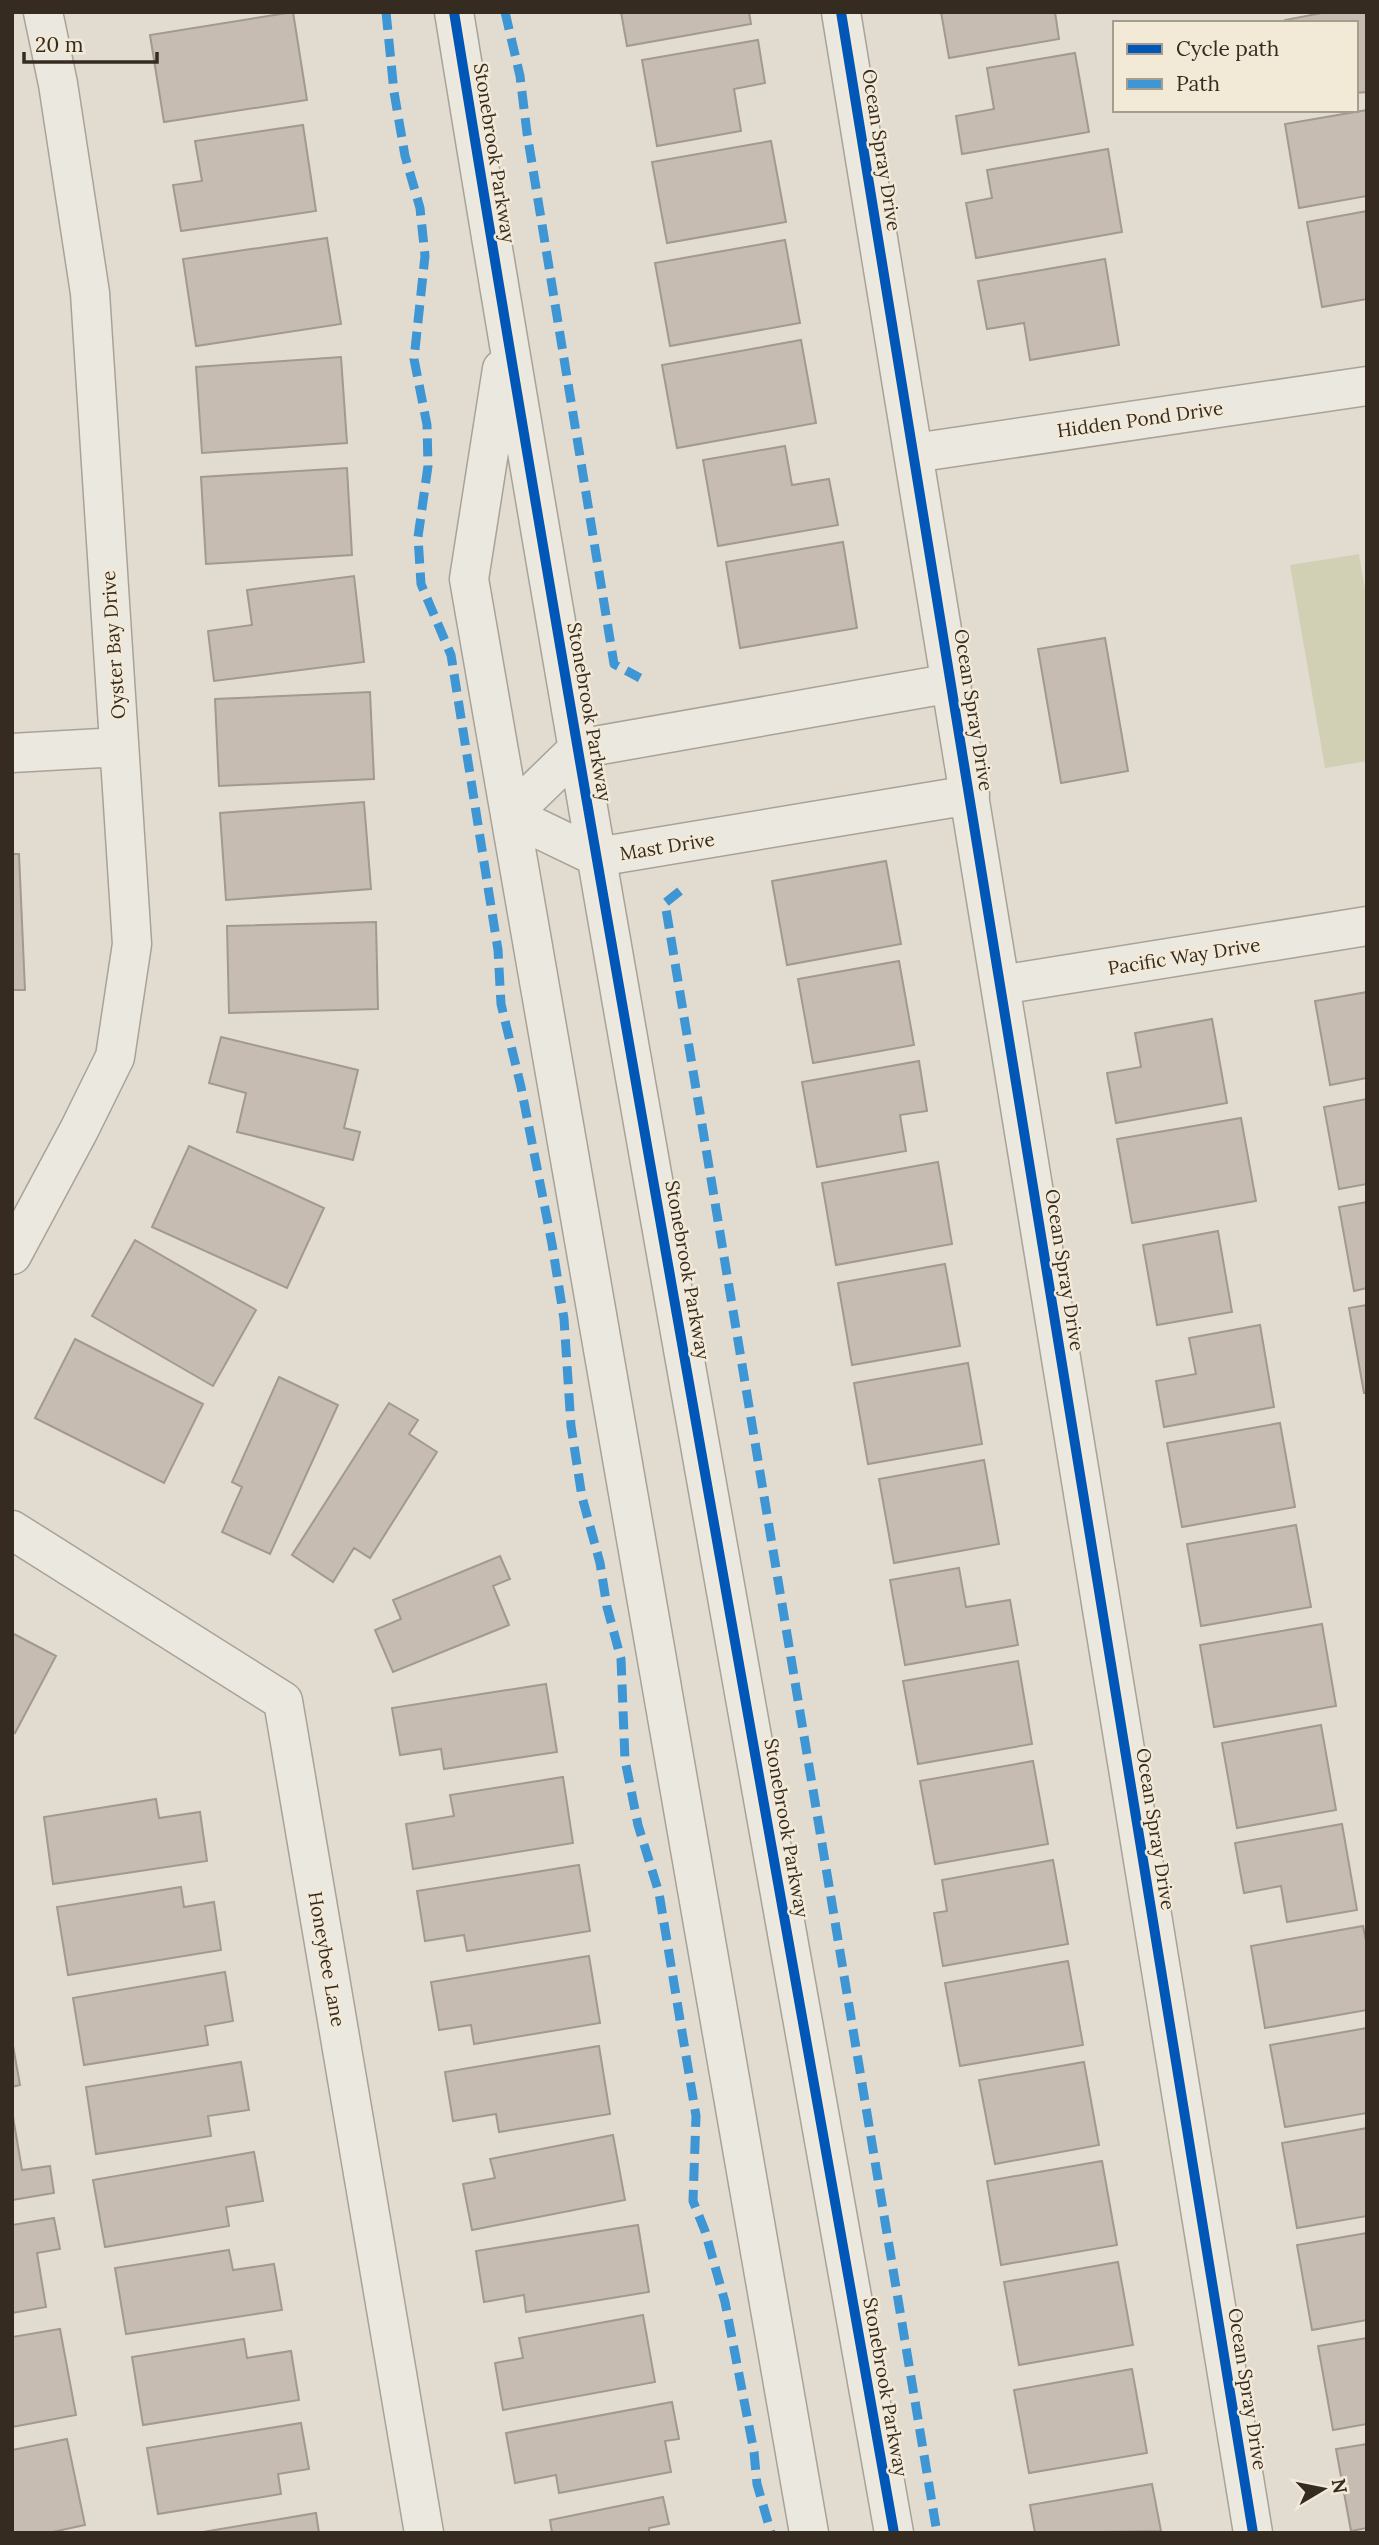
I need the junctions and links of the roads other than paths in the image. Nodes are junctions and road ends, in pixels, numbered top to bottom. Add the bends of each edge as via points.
1 (43, 12) edge
2 (454, 12) edge
3 (841, 12) edge
4 (507, 336) junction
5 (1367, 386) edge
6 (914, 453) junction
7 (952, 683) junction
8 (120, 747) junction
9 (578, 749) junction
10 (12, 753) edge
11 (970, 795) junction
12 (510, 815) junction
13 (597, 858) junction
14 (1367, 926) edge
15 (1001, 985) junction
16 (12, 1255) edge
17 (12, 1530) edge
18 (424, 2533) edge
19 (809, 2533) edge
20 (894, 2533) edge
21 (1253, 2533) edge

1 - 8 street, Oyster Bay Drive via 90,293
2 - 4 street, Stonebrook Parkway
3 - 6 street, Ocean Spray Drive
4 - 9 street, Stonebrook Parkway
4 - 12 street, Stonebrook Parkway via 469,579
5 - 6 street, Hidden Pond Drive
6 - 7 street, Ocean Spray Drive
7 - 9 street
7 - 11 street, Ocean Spray Drive
8 - 10 street
8 - 16 street, Oyster Bay Drive via 132,944 115,1057
9 - 12 street
9 - 13 street, Stonebrook Parkway
11 - 13 street, Mast Drive
11 - 15 street, Ocean Spray Drive
12 - 13 street, Mast Drive
12 - 19 street, Stonebrook Parkway
13 - 20 street, Stonebrook Parkway
14 - 15 street, Pacific Way Drive
15 - 21 street, Ocean Spray Drive
17 - 18 street, Honeybee Lane via 283,1701

